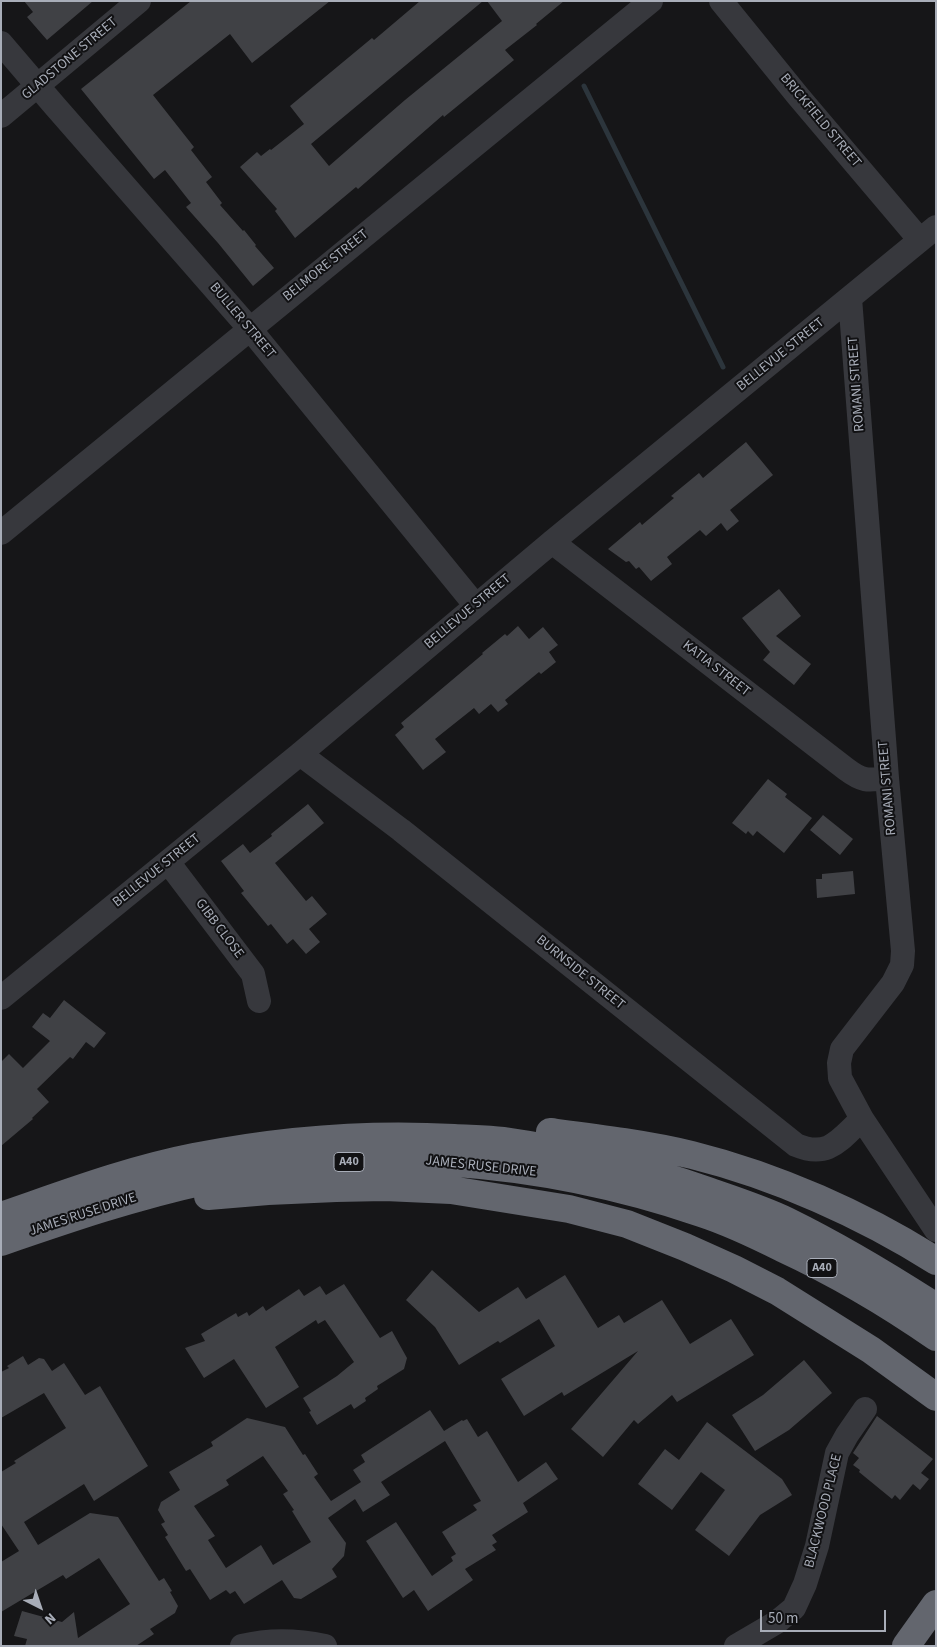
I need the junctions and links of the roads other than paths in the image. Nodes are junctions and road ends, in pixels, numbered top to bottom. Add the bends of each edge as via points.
1 (139, 1) edge
2 (651, 1) edge
3 (721, 1) edge
4 (1, 43) edge
5 (37, 86) junction
6 (1, 116) edge
7 (928, 234) edge
8 (850, 298) junction
9 (250, 328) junction
10 (1, 533) edge
11 (552, 542) junction
12 (476, 606) junction
13 (300, 754) junction
14 (887, 778) junction
15 (168, 862) junction
16 (5, 988) edge
17 (260, 1001) dead end
18 (862, 1119) junction
19 (303, 1140) junction
20 (88, 1212) junction
21 (1, 1216) edge
22 (936, 1230) edge
23 (1, 1242) edge
24 (936, 1261) edge
25 (936, 1307) edge
26 (936, 1337) edge
27 (936, 1397) edge
28 (865, 1409) dead end
29 (936, 1604) edge
30 (242, 1646) edge
31 (326, 1646) edge
32 (736, 1646) edge
33 (906, 1646) edge

1 - 5 street, GLADSTONE STREET
2 - 9 street, BELMORE STREET
3 - 7 street, BRICKFIELD STREET via 798,96
4 - 5 street, BULLER STREET
5 - 6 street, GLADSTONE STREET
5 - 9 street, BULLER STREET
7 - 8 street, BELLEVUE STREET
8 - 11 street, BELLEVUE STREET
8 - 14 street, ROMANI STREET
9 - 10 street, BELMORE STREET
9 - 12 street, BULLER STREET
11 - 12 street, BELLEVUE STREET
11 - 14 street, KATIA STREET via 846,770 858,778
12 - 13 street, BELLEVUE STREET
13 - 15 street, BELLEVUE STREET
13 - 18 street, BURNSIDE STREET via 401,830 796,1145 808,1150 828,1148
14 - 18 street, ROMANI STREET via 904,951 902,965 893,983 842,1049 840,1078
15 - 16 street, BELLEVUE STREET
15 - 17 street, GIBB CLOSE via 253,974
18 - 22 street, ROMANI STREET
19 - 21 highway, JAMES RUSE DRIVE / A40 via 194,1157 136,1171
19 - 24 highway via 368,1128 430,1124 502,1125 630,1143 736,1167 791,1188 857,1217
19 - 25 highway, JAMES RUSE DRIVE / A40 via 414,1137 501,1141 625,1165 785,1220 890,1277
20 - 23 highway, JAMES RUSE DRIVE / A40
20 - 26 highway, JAMES RUSE DRIVE / A40 via 205,1180 330,1163 451,1162 514,1168 580,1180 701,1213 748,1232 852,1283
20 - 27 highway via 268,1191 385,1187 451,1190 569,1209 627,1224 685,1246 777,1291 871,1350
28 - 32 street, BLACKWOOD PLACE via 837,1453 818,1546 794,1608
29 - 33 highway
30 - 31 street via 283,1640

